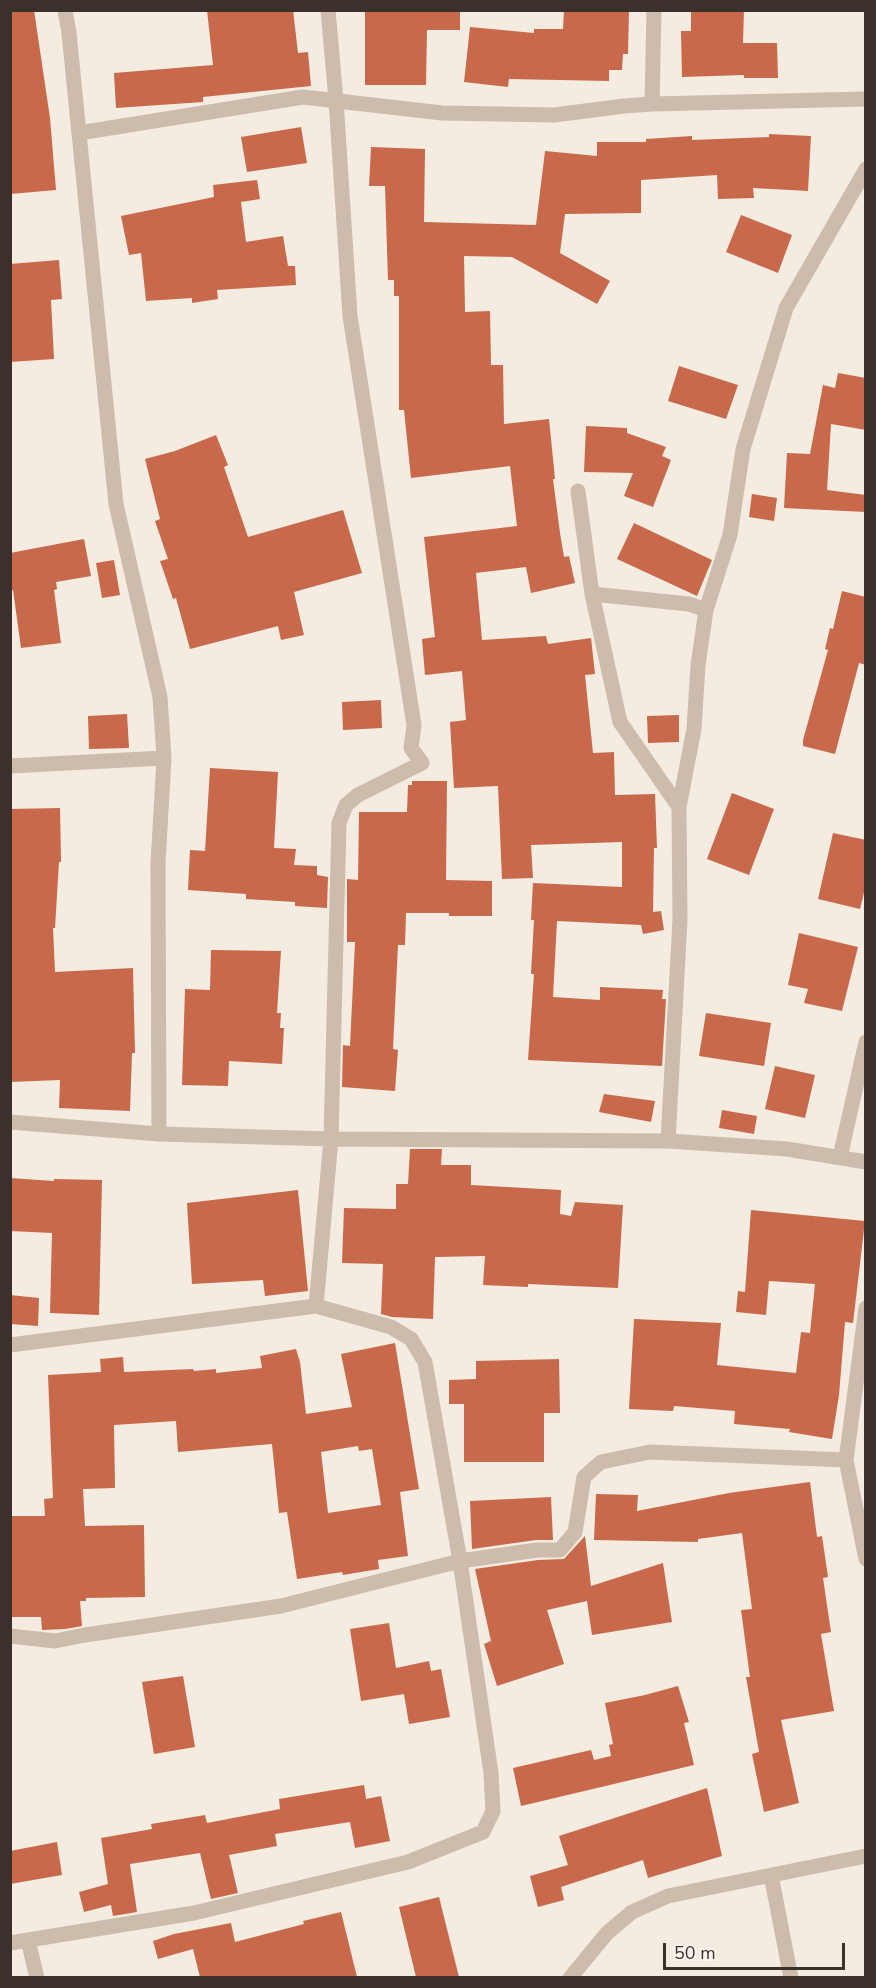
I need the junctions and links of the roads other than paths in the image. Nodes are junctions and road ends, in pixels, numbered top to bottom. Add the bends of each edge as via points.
1 (65, 10) edge
2 (328, 10) edge
3 (654, 10) edge
4 (866, 99) edge
5 (336, 100) junction
6 (652, 104) junction
7 (79, 133) junction
8 (866, 169) edge
9 (578, 491) dead end
10 (592, 594) junction
11 (706, 610) junction
12 (164, 758) junction
13 (10, 766) edge
14 (679, 807) junction
15 (866, 1042) edge
16 (10, 1122) edge
17 (159, 1134) junction
18 (331, 1139) junction
19 (668, 1141) junction
20 (840, 1157) junction
21 (866, 1162) edge
22 (316, 1306) junction
23 (866, 1308) edge
24 (10, 1344) edge
25 (846, 1460) junction
26 (866, 1559) edge
27 (460, 1561) junction
28 (10, 1636) edge
29 (866, 1856) edge
30 (771, 1875) junction
31 (28, 1940) junction
32 (10, 1943) edge
33 (37, 1977) edge
34 (570, 1977) edge
35 (791, 1977) edge

1 - 7 street
2 - 5 street
3 - 6 street
4 - 6 street
5 - 6 street via 442,113 542,115
5 - 7 street via 303,97
5 - 18 street via 350,316 414,725 411,748 422,763 358,795 346,805 339,823
7 - 12 street via 116,504 160,697
8 - 11 street via 786,308 743,449 730,535
9 - 10 street
10 - 11 street via 689,604
10 - 14 street via 620,722
11 - 14 street via 694,729
12 - 13 street
12 - 17 street via 158,864
14 - 19 street via 680,920
15 - 20 street
16 - 17 street
17 - 18 street
18 - 19 street
18 - 22 street
19 - 20 street via 787,1149
20 - 21 street
22 - 24 street
22 - 27 street via 391,1328 411,1339 425,1362
23 - 25 street
25 - 26 street
25 - 27 street via 650,1452 601,1462 584,1477 575,1532 560,1550
27 - 28 street via 281,1606 55,1641
27 - 31 street via 491,1773 493,1811 483,1832 408,1862 194,1913
29 - 30 street
30 - 34 street via 668,1896 632,1912
30 - 35 street
31 - 32 street
31 - 33 street

